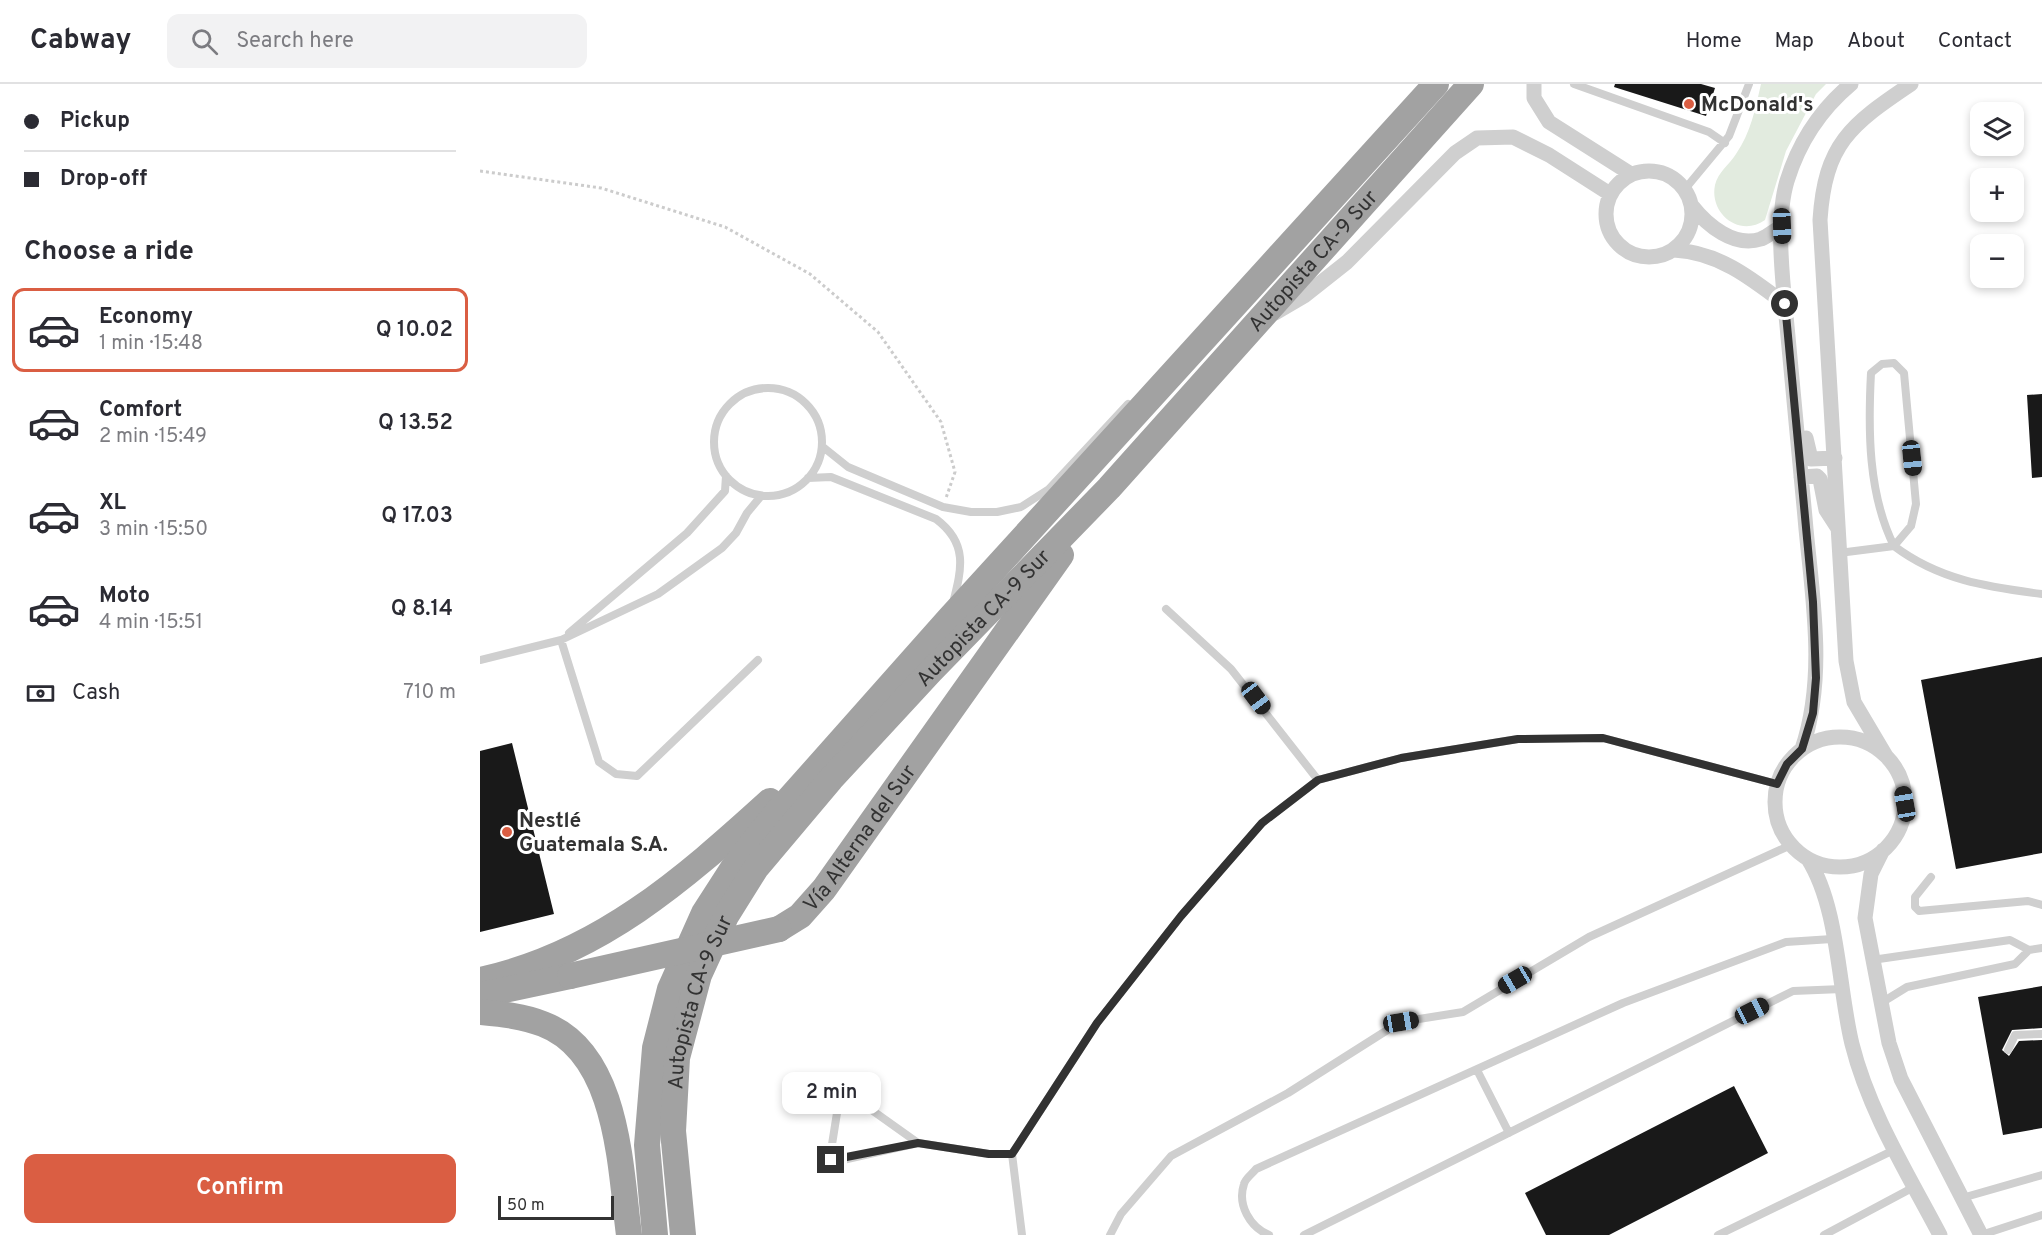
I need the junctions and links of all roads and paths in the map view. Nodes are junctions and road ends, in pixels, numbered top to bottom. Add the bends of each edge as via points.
1 (1472, 84) edge
2 (1534, 84) edge
3 (1574, 84) edge
4 (1749, 84) edge
5 (1851, 84) edge
6 (1911, 84) edge
7 (1435, 85) edge
8 (1725, 143) junction
9 (480, 171) edge
10 (1631, 174) junction
11 (1685, 189) junction
12 (1610, 194) junction
13 (1692, 206) junction
14 (1782, 226) junction
15 (1674, 250) junction
16 (1785, 304) junction
17 (1252, 326) junction
18 (1793, 395) junction
19 (1135, 396) dead end
20 (823, 447) junction
21 (1836, 458) junction
22 (726, 476) junction
23 (1801, 477) junction
24 (808, 478) junction
25 (1109, 488) junction
26 (761, 496) junction
27 (943, 507) junction
28 (1838, 526) junction
29 (1894, 546) junction
30 (1839, 553) junction
31 (2042, 594) edge
32 (1166, 609) dead end
33 (949, 619) junction
34 (561, 640) junction
35 (480, 660) edge
36 (758, 660) dead end
37 (1802, 749) junction
38 (1886, 756) junction
39 (1318, 780) junction
40 (803, 782) junction
41 (1777, 784) junction
42 (1791, 845) junction
43 (1883, 850) junction
44 (1808, 859) junction
45 (1931, 877) dead end
46 (2042, 905) edge
47 (1832, 939) junction
48 (2042, 948) edge
49 (2029, 950) junction
50 (1872, 960) junction
51 (480, 980) edge
52 (1842, 989) junction
53 (480, 995) edge
54 (1880, 1004) junction
55 (480, 1012) edge
56 (2042, 1034) edge
57 (2008, 1050) dead end
58 (1477, 1070) junction
59 (1509, 1133) junction
60 (918, 1143) junction
61 (1894, 1150) junction
62 (1012, 1154) junction
63 (2042, 1175) edge
64 (1914, 1186) junction
65 (1962, 1198) junction
66 (652, 1204) junction
67 (2042, 1215) edge
68 (1724, 1234) edge
69 (629, 1235) edge
70 (650, 1235) edge
71 (656, 1235) edge
72 (683, 1235) edge
73 (1022, 1235) edge
74 (1110, 1235) edge
75 (1269, 1235) edge
76 (1304, 1235) edge
77 (1824, 1235) edge
78 (1940, 1235) edge
79 (1981, 1235) edge

1 - 17 highway, Autopista CA-9 Sur
2 - 10 street via 1534,98 1549,122
3 - 8 lane via 1709,132
4 - 8 lane
5 - 14 street via 1819,115 1800,148 1786,183
6 - 21 street via 1852,130 1838,146 1824,182 1820,220
7 - 33 highway, Autopista CA-9 Sur via 1208,326
8 - 11 lane
9 - 27 path via 601,188 724,227 810,274 878,332 941,422 955,472
10 - 11 street via 1661,172
10 - 12 street
11 - 13 street
12 - 15 street via 1607,226 1621,246 1643,257
12 - 17 street via 1513,137 1477,138 1455,153 1347,262 1304,296
13 - 14 street via 1705,222 1724,234 1747,241 1762,239
13 - 15 street via 1689,230
14 - 16 street
15 - 16 street via 1715,257
16 - 18 street
17 - 25 highway, Autopista CA-9 Sur
18 - 21 street via 1811,459
18 - 23 street
19 - 27 lane via 1035,500 991,513
20 - 22 lane via 815,413 803,399 770,387 753,389 731,403 716,425 717,460
20 - 24 lane
20 - 27 lane via 848,467
21 - 28 street
22 - 26 lane via 742,489
22 - 34 lane via 725,491 687,533
23 - 28 street via 1820,479 1826,510
23 - 37 street via 1816,678 1813,713
24 - 26 lane via 795,489
24 - 33 lane via 831,477 936,519 949,529 957,540 959,569
25 - 53 highway, Vía Alterna del Sur, bridge via 824,889 800,916 779,929
25 - 72 highway, Autopista CA-9 Sur via 831,779 756,868 726,916 699,975 677,1058 673,1131
26 - 34 lane via 736,533 695,570 658,594
28 - 30 street
29 - 29 lane via 1876,494 1869,407 1871,373 1882,364 1894,363 1904,373 1916,504 1911,526
29 - 30 lane
29 - 31 lane via 1919,564 1965,581
30 - 38 street via 1846,661 1854,702
32 - 39 lane via 1231,669
33 - 40 highway, Autopista CA-9 Sur
34 - 35 lane
34 - 36 lane via 599,762 616,774 637,776
37 - 38 street via 1822,739 1845,737 1867,742
37 - 41 street via 1787,764
38 - 43 street via 1900,778 1905,804 1899,829
39 - 41 lane via 1401,758 1518,739 1603,738
39 - 62 lane via 1262,823 1181,916 1097,1023
40 - 51 highway via 774,798 677,882 620,923 539,961
40 - 66 highway, Autopista CA-9 Sur via 733,868 704,913 670,989 655,1048 648,1106
41 - 42 street via 1777,816
42 - 44 street
42 - 74 lane via 1590,937 1463,1012 1401,1022 1288,1093 1171,1156 1121,1214
43 - 44 street via 1866,862 1847,867 1827,866
43 - 50 street via 1870,874 1866,895 1865,918
44 - 47 street via 1824,889
45 - 46 lane via 1915,897 1919,911 2028,901
47 - 52 street
47 - 58 lane via 1786,942 1623,1003
48 - 49 lane
49 - 50 lane via 2010,940
49 - 54 lane via 2015,964 1907,987
50 - 54 street
52 - 59 lane via 1793,991
52 - 61 street via 1852,1045
54 - 65 street via 1901,1079
55 - 69 highway via 544,1024 585,1057 606,1096 615,1127
56 - 57 lane via 2015,1035
58 - 59 lane
58 - 75 lane via 1256,1170 1244,1182 1242,1207 1258,1231
59 - 76 lane
60 - 60 lane via 845,1091 840,1094 831,1160
60 - 62 lane
61 - 64 street
61 - 68 lane
62 - 73 lane
63 - 65 lane
64 - 77 lane
64 - 78 street
65 - 79 street
66 - 70 highway
66 - 71 highway, Autopista CA-9 Sur
67 - 79 lane

